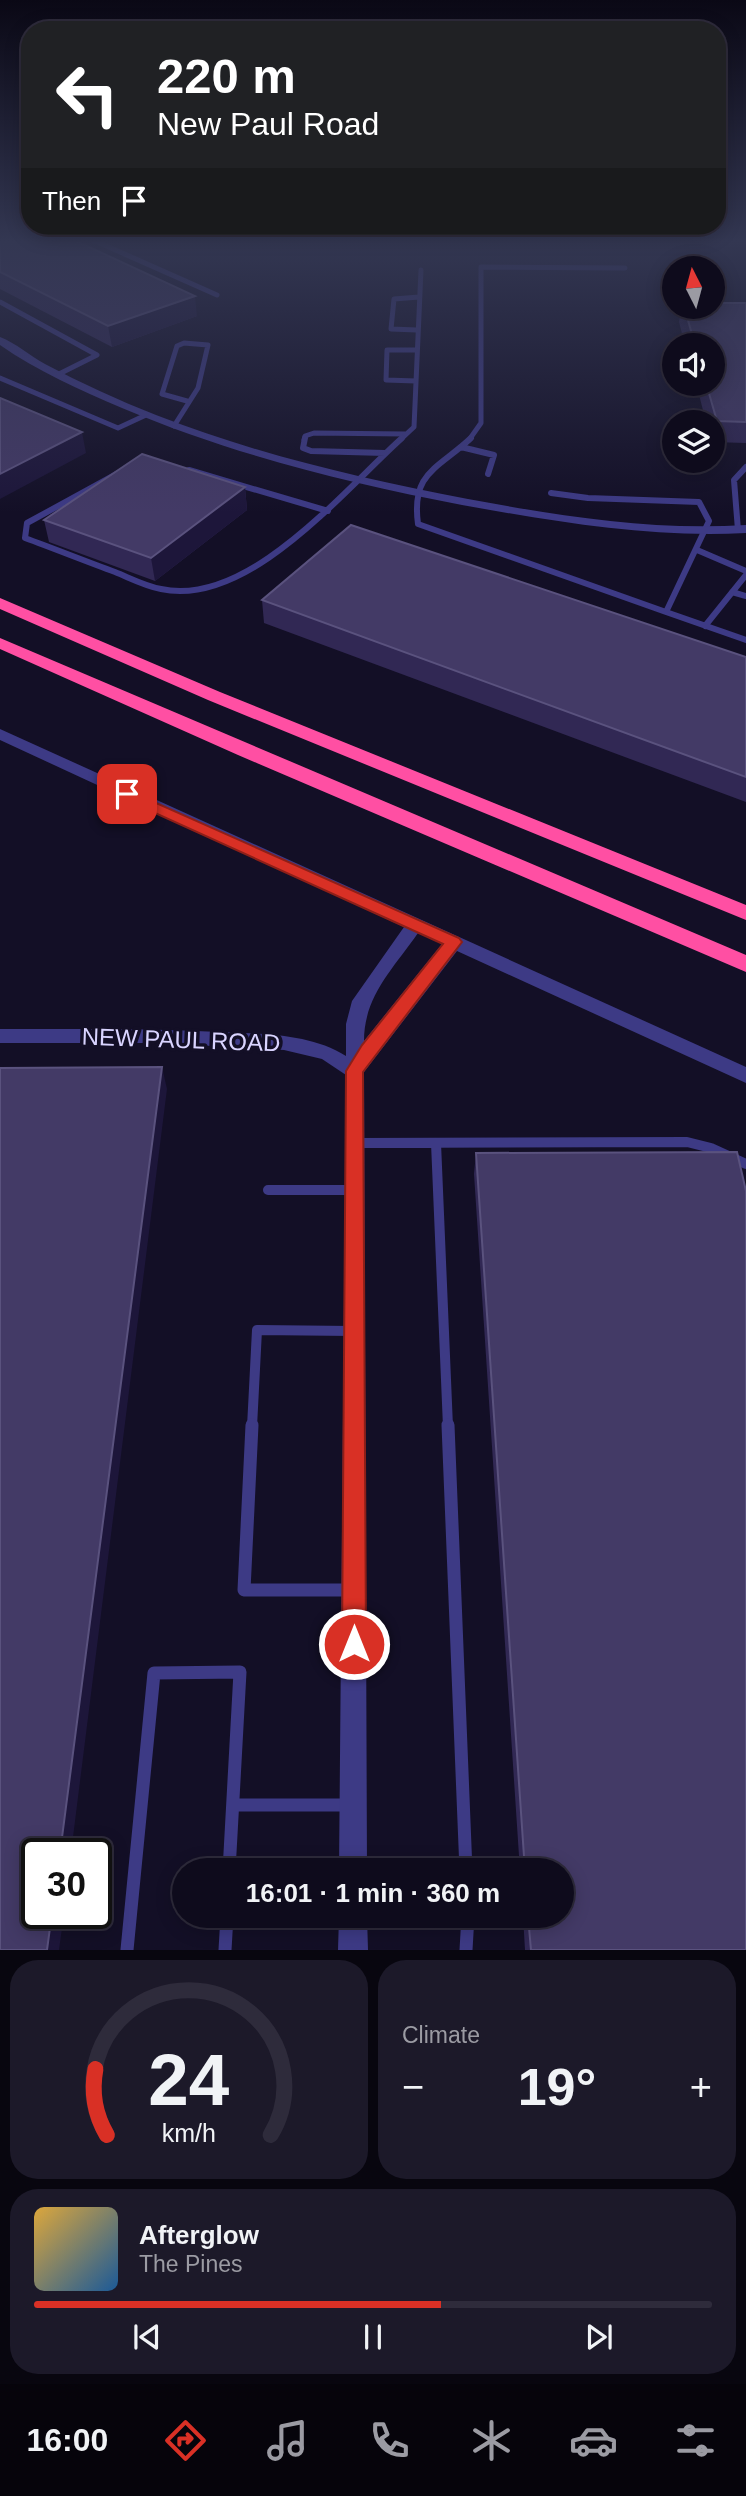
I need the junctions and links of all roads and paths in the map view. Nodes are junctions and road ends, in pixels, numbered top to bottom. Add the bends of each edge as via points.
1 (53, 331) edge
2 (417, 331) edge
3 (481, 331) edge
4 (0, 340) edge
5 (416, 350) junction
6 (59, 374) junction
7 (0, 378) edge
8 (416, 381) junction
9 (187, 401) junction
10 (146, 415) junction
11 (174, 426) junction
12 (406, 434) junction
13 (461, 447) junction
14 (385, 453) junction
15 (746, 467) edge
16 (130, 468) edge
17 (181, 468) edge
18 (488, 474) dead end
19 (736, 478) junction
20 (746, 478) edge
21 (356, 479) junction
22 (414, 492) junction
23 (551, 493) dead end
24 (328, 511) junction
25 (742, 530) edge
26 (701, 533) junction
27 (697, 550) junction
28 (746, 573) edge
29 (732, 592) junction
30 (746, 596) edge
31 (0, 603) edge
32 (666, 612) junction
33 (705, 626) junction
34 (746, 640) edge
35 (0, 643) edge
36 (0, 734) edge
37 (598, 852) junction
38 (746, 901) edge
39 (746, 913) edge
40 (415, 925) junction
41 (454, 942) junction
42 (746, 964) edge
43 (0, 1036) edge
44 (355, 1071) junction
45 (746, 1075) edge
46 (356, 1143) junction
47 (436, 1143) junction
48 (746, 1164) edge
49 (268, 1189) dead end
50 (356, 1190) junction
51 (355, 1331) junction
52 (354, 1590) junction
53 (233, 1805) junction
54 (353, 1805) junction
55 (230, 1858) edge
56 (353, 1858) edge
57 (465, 1858) edge
58 (226, 1928) edge
59 (353, 1928) edge
60 (467, 1928) edge
61 (127, 1950) edge
62 (225, 1950) edge
63 (353, 1950) edge
64 (466, 1950) edge

1 - 6 lane via 97,355
2 - 5 lane
3 - 13 lane via 481,423
4 - 6 street
5 - 8 lane
5 - 8 lane via 387,350 386,380
6 - 10 street
7 - 10 lane via 118,429
8 - 12 lane via 414,427
9 - 9 lane via 198,388 208,345 202,343 177,346 162,394
9 - 11 lane
10 - 11 street
11 - 21 street
12 - 14 lane
12 - 14 lane via 314,433 305,436 303,448
13 - 18 lane via 494,455
13 - 22 lane via 432,469
14 - 21 lane
15 - 19 lane
16 - 24 lane via 27,523 25,538 160,589 191,592 242,575
17 - 24 lane
19 - 20 lane
19 - 25 lane
21 - 22 street
21 - 24 lane
22 - 26 street via 559,519
22 - 32 lane via 418,524
23 - 26 lane via 699,502 709,521
25 - 26 street
26 - 27 lane
27 - 28 lane
27 - 32 lane
28 - 29 lane
29 - 30 lane
29 - 33 lane
31 - 37 highway via 214,696
32 - 33 lane
33 - 34 lane
35 - 42 highway
36 - 40 street
37 - 38 highway
37 - 39 highway
40 - 41 street
40 - 44 street via 361,1001 355,1024
41 - 44 street
41 - 45 street
43 - 44 street, NEW PAUL ROAD via 159,1036 284,1043 327,1053
44 - 46 street
46 - 47 lane
46 - 50 street
47 - 48 lane via 687,1142
47 - 57 lane
49 - 50 lane
50 - 51 street
51 - 52 street
51 - 52 lane via 257,1330 244,1590
52 - 54 street
53 - 54 lane
53 - 55 lane
53 - 61 lane via 240,1672 154,1673
54 - 56 street
58 - 62 lane
59 - 63 street
60 - 64 lane

